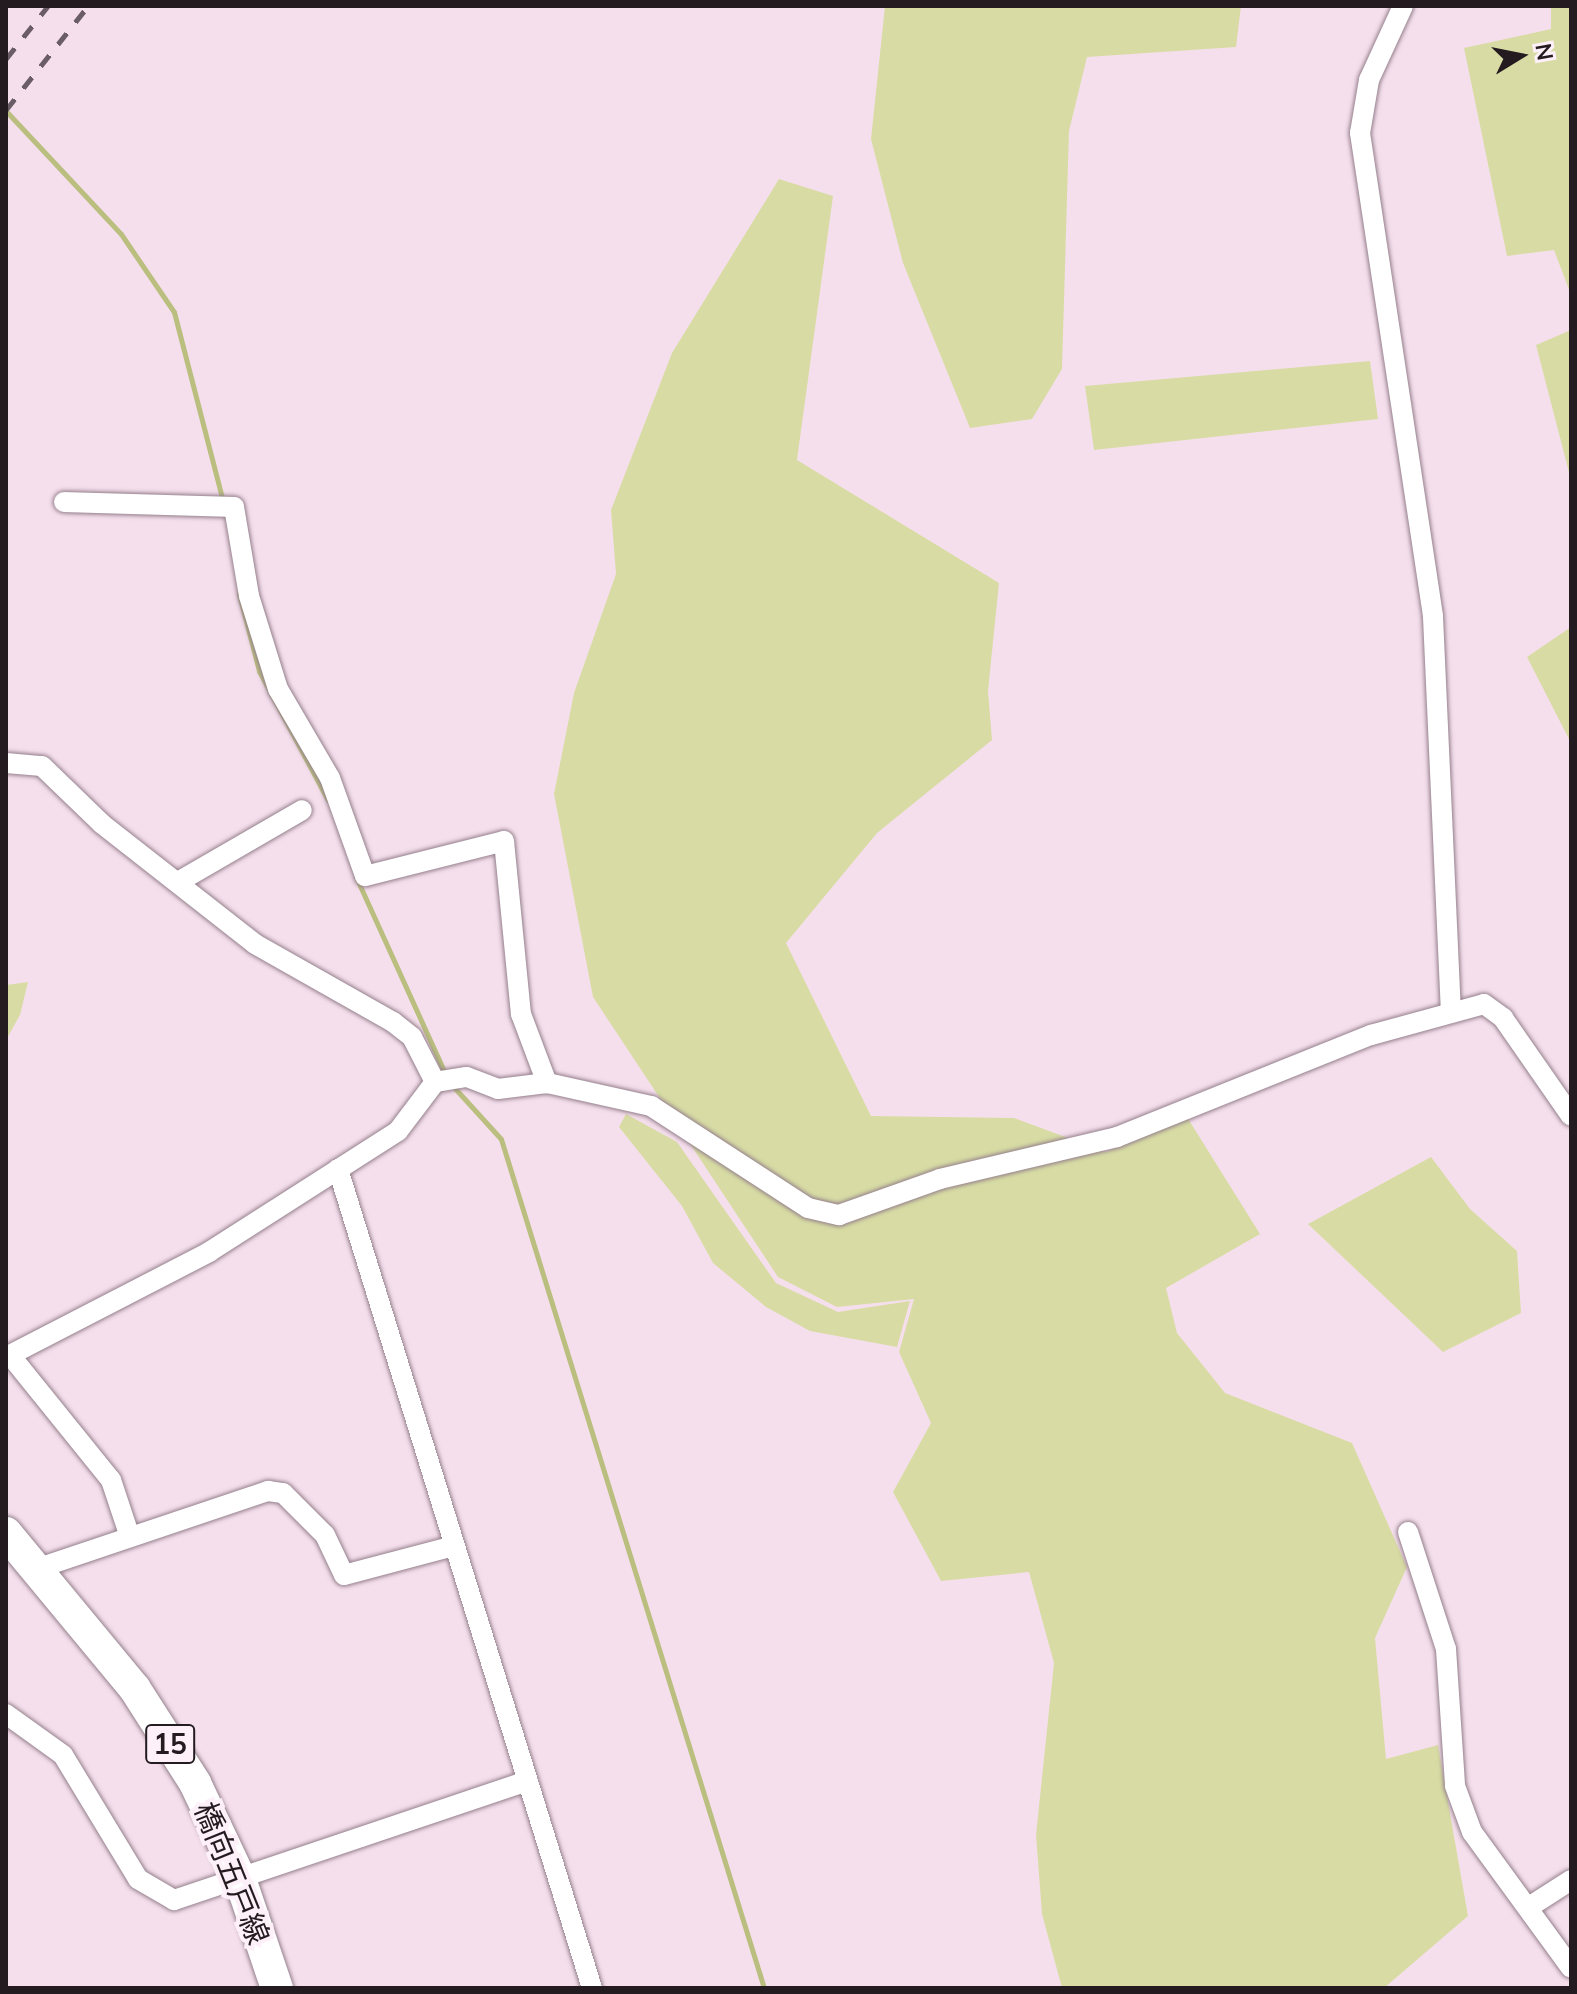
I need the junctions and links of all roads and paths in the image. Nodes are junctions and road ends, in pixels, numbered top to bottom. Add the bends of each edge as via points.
1 (1403, 6) edge
2 (64, 502) dead end
3 (6, 763) edge
4 (302, 810) dead end
5 (178, 882) junction
6 (1451, 1012) junction
7 (435, 1082) junction
8 (547, 1083) junction
9 (1571, 1116) edge
10 (338, 1169) junction
11 (8, 1356) edge
12 (1408, 1532) dead end
13 (6, 1533) edge
14 (129, 1534) junction
15 (454, 1546) junction
16 (36, 1569) junction
17 (6, 1714) edge
18 (528, 1781) junction
19 (239, 1876) junction
20 (1571, 1880) edge
21 (1529, 1907) junction
22 (1571, 1968) edge
23 (277, 1988) edge
24 (592, 1988) edge

1 - 6 street via 1369,80 1360,133 1433,617
2 - 8 street via 234,507 249,596 274,677 293,724 330,778 365,876 504,841 521,1014
3 - 5 street via 42,766
4 - 5 street
5 - 7 street via 255,944 403,1029
6 - 8 street via 1258,1077 1117,1137 940,1179 839,1215 808,1208 651,1106
6 - 9 street via 1484,1004 1503,1018
7 - 8 street via 467,1077 498,1089
7 - 10 street via 398,1131
10 - 11 street via 209,1252
10 - 15 street
11 - 14 street via 111,1480
12 - 21 street via 1446,1649 1455,1786 1472,1832
13 - 16 main road, 橋向五戸線 / 15
14 - 15 street via 268,1491 283,1493 325,1535 344,1575
14 - 16 street
15 - 18 street
16 - 19 main road, 橋向五戸線 / 15 via 135,1689 195,1783
17 - 19 street via 63,1755 138,1879 156,1894 174,1900
18 - 19 street
18 - 24 street
19 - 23 main road, 橋向五戸線 / 15
20 - 21 street
21 - 22 street

